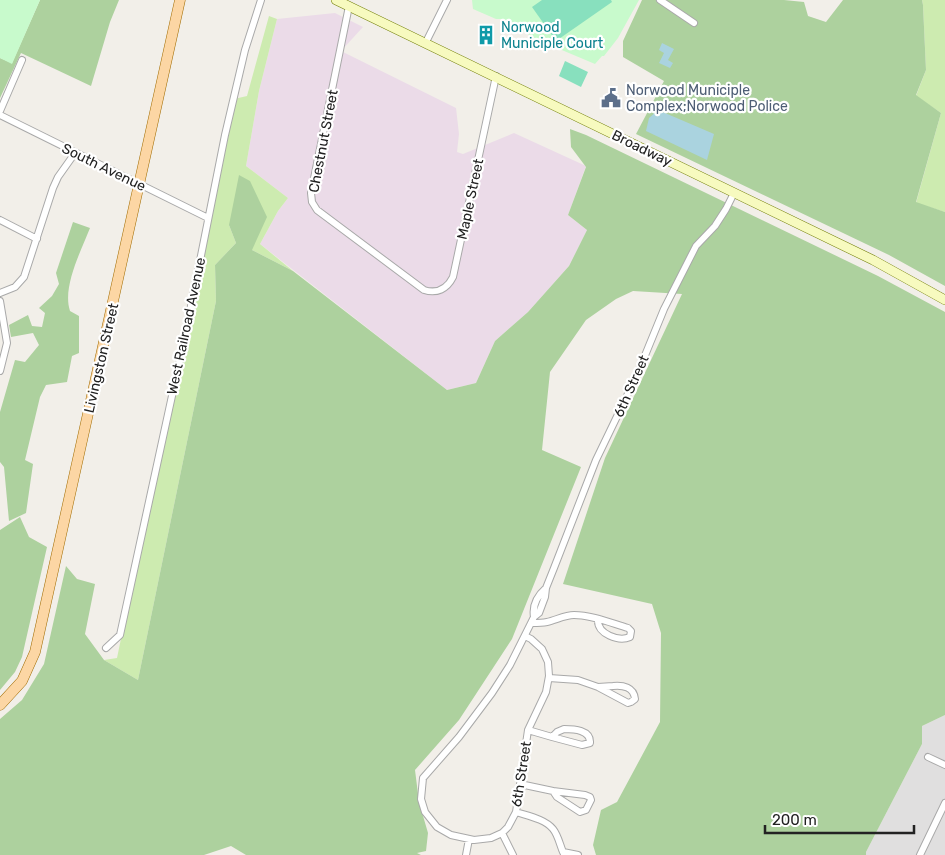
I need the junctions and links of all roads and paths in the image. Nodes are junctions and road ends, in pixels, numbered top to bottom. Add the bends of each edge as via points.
1 (180, 0) edge
2 (261, 0) edge
3 (336, 0) edge
4 (447, 0) edge
5 (660, 0) edge
6 (349, 6) junction
7 (694, 23) dead end
8 (426, 42) junction
9 (22, 60) dead end
10 (496, 76) junction
11 (0, 111) edge
12 (0, 115) edge
13 (75, 153) junction
14 (139, 184) junction
15 (734, 193) junction
16 (208, 218) junction
17 (0, 220) edge
18 (37, 240) junction
19 (417, 286) joint
20 (0, 293) edge
21 (945, 300) edge
22 (0, 301) edge
23 (0, 371) edge
24 (533, 620) junction
25 (598, 620) junction
26 (525, 636) junction
27 (106, 648) dead end
28 (549, 678) junction
29 (598, 687) junction
30 (0, 705) edge
31 (528, 730) junction
32 (552, 737) junction
33 (928, 757) dead end
34 (945, 765) edge
35 (520, 784) junction
36 (553, 791) junction
37 (945, 803) edge
38 (516, 812) junction
39 (502, 833) junction
40 (469, 840) junction
41 (564, 854) edge
42 (466, 855) edge
43 (513, 855) edge
44 (578, 855) edge
45 (920, 855) edge

1 - 14 main road, Livingston Street
2 - 16 street, West Railroad Avenue via 238,78
3 - 6 street, Broadway
4 - 8 street
5 - 7 street
6 - 8 street, Broadway
6 - 19 street, Chestnut Street via 311,193 312,202 317,210
8 - 10 street, Broadway
9 - 11 street
10 - 15 street, Broadway
10 - 19 street, Maple Street via 454,277 439,291 428,292
12 - 13 street, South Avenue
13 - 14 street, South Avenue
13 - 18 street via 53,188
14 - 16 street, South Avenue
14 - 30 main road, Livingston Street via 35,652 22,681
15 - 21 street, Broadway via 873,260
15 - 24 street, 6th Street via 714,226 696,246 664,309 596,460 539,613
16 - 27 street, West Railroad Avenue via 120,634
17 - 18 street
18 - 20 street via 24,277 15,288
22 - 23 street via 7,343
24 - 25 street via 548,622 575,615
24 - 26 street, 6th Street
25 - 25 street via 628,628 630,637 604,633
26 - 28 street, 6th Street via 542,649 548,662
26 - 40 street, 6th Street via 492,693 422,781 421,799 428,818 444,832
28 - 29 street via 578,680
28 - 31 street, 6th Street
29 - 29 street via 628,702 635,699 632,690 624,686
31 - 32 street
31 - 35 street, 6th Street
32 - 32 street via 582,745 591,741 587,734 571,729 561,730
33 - 34 street
35 - 36 street
35 - 38 street, 6th Street
36 - 36 street via 585,795 591,800 586,810 580,812
37 - 45 street
38 - 39 street, 6th Street
38 - 41 street via 550,826
39 - 40 street, 6th Street via 486,840
39 - 43 street
40 - 42 street
41 - 44 street

